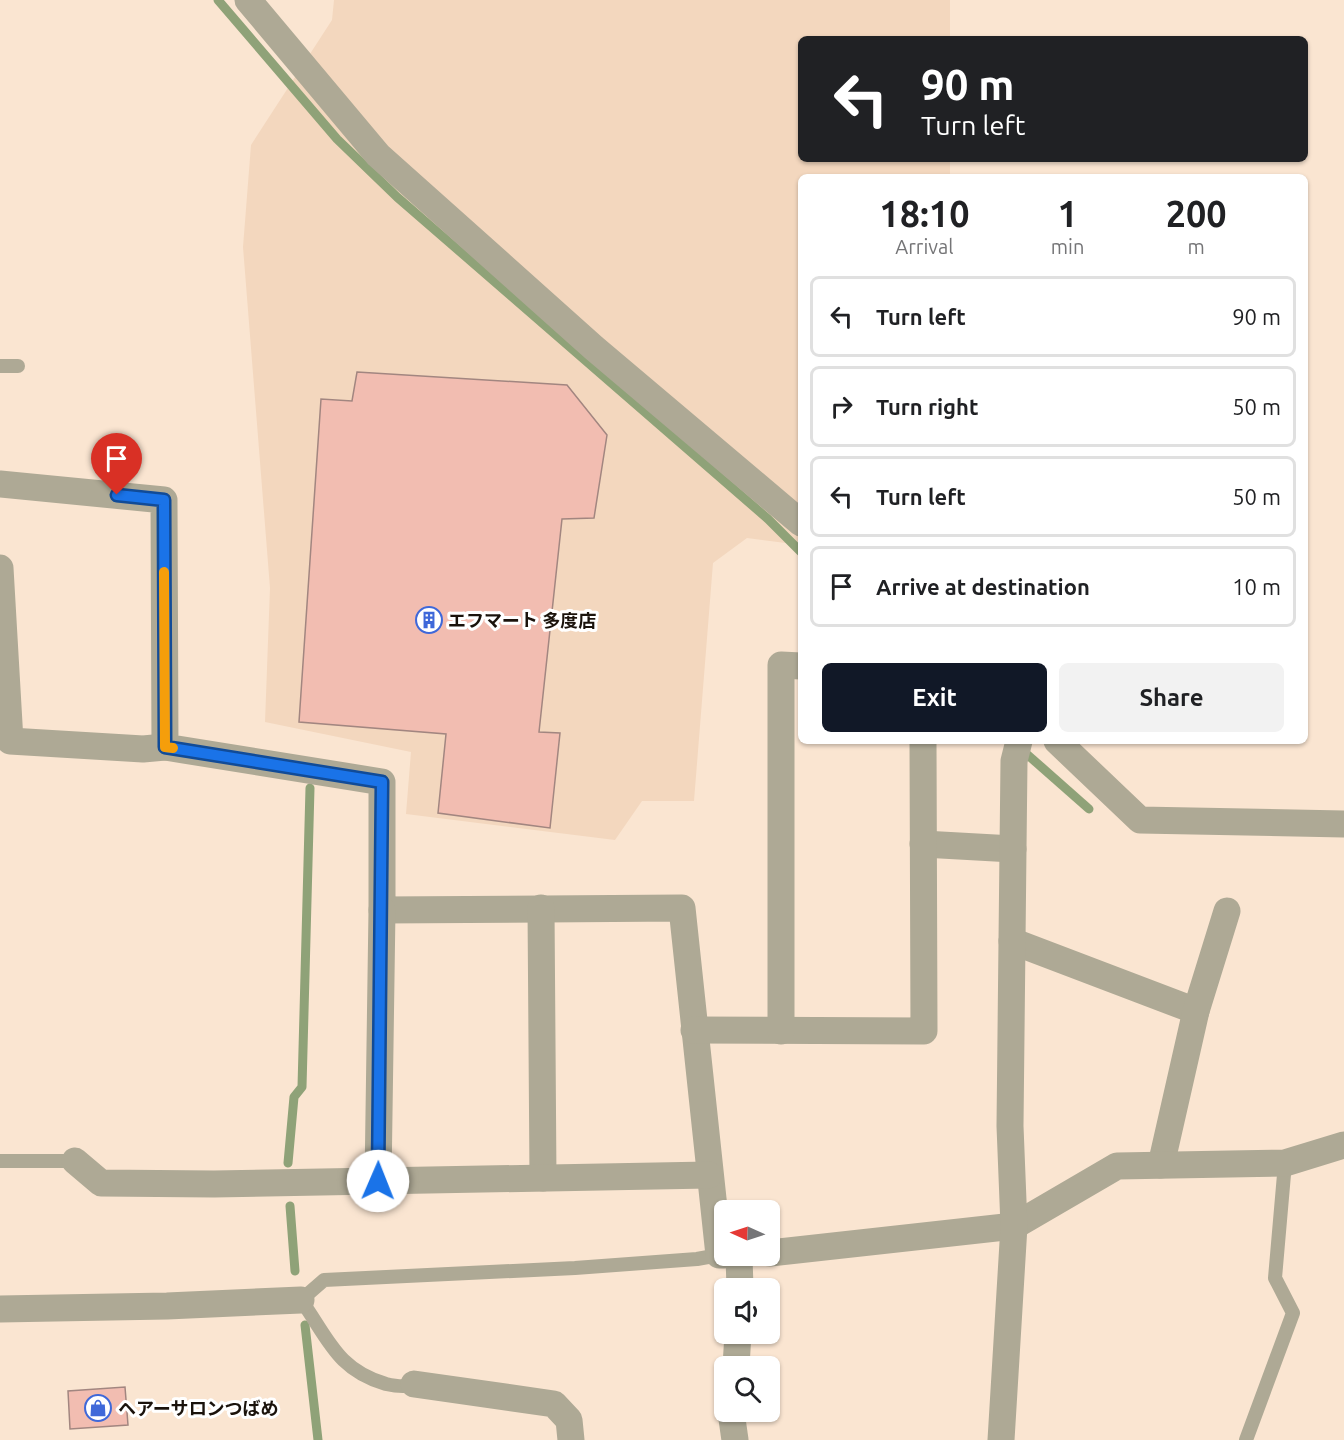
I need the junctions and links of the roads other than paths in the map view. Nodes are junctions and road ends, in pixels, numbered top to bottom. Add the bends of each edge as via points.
1 (248, 0) edge
2 (0, 366) edge
3 (18, 366) dead end
4 (0, 484) edge
5 (798, 520) edge
6 (0, 568) edge
7 (1, 616) edge
8 (798, 666) edge
9 (923, 744) edge
10 (1060, 744) edge
11 (165, 747) junction
12 (1016, 751) edge
13 (1344, 824) edge
14 (923, 844) junction
15 (1012, 849) junction
16 (541, 908) junction
17 (382, 910) junction
18 (1227, 911) dead end
19 (1012, 941) junction
20 (1196, 1011) junction
21 (694, 1030) junction
22 (781, 1031) junction
23 (1344, 1146) edge
24 (0, 1161) edge
25 (75, 1161) joint
26 (1285, 1163) junction
27 (1161, 1165) junction
28 (709, 1175) junction
29 (543, 1178) junction
30 (378, 1181) junction
31 (716, 1200) edge
32 (1014, 1226) junction
33 (780, 1252) edge
34 (714, 1258) edge
35 (301, 1300) junction
36 (0, 1309) edge
37 (414, 1384) joint
38 (732, 1422) edge
39 (571, 1440) edge
40 (735, 1440) edge
41 (1002, 1440) edge
42 (1246, 1440) edge

1 - 5 street via 378,155 594,348
2 - 3 lane
4 - 11 street via 164,500
6 - 7 street
7 - 11 street via 10,741
8 - 22 street via 781,665
9 - 14 street
10 - 13 street via 1140,820
11 - 17 street via 382,782
12 - 15 street
14 - 15 street
14 - 22 street via 924,1032
15 - 19 street
16 - 17 street
16 - 21 street via 682,908
16 - 29 street
17 - 30 street
18 - 20 street
19 - 20 street
19 - 32 street via 1010,1126
20 - 27 street
21 - 22 street
21 - 28 street
23 - 26 street
24 - 25 lane
25 - 30 street via 101,1183
26 - 27 street
26 - 42 lane via 1275,1278 1293,1313
27 - 32 street via 1117,1166
28 - 29 street
28 - 31 street
29 - 30 street
32 - 33 street
32 - 41 street
34 - 35 lane via 324,1280
35 - 36 street
35 - 37 lane via 328,1344 347,1366 394,1386
37 - 39 street via 554,1404 569,1419
38 - 40 street

